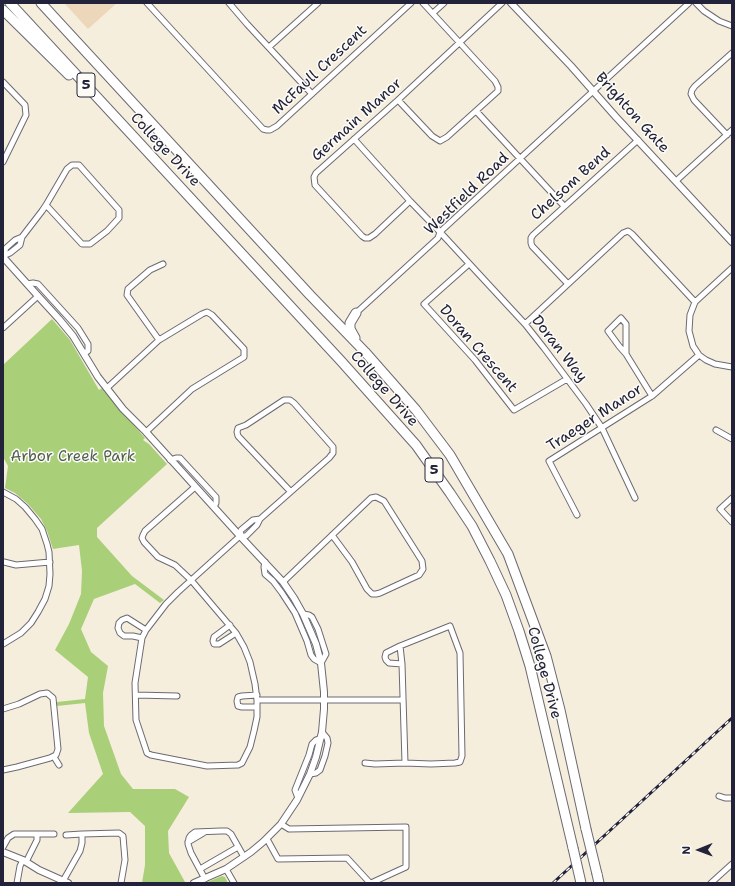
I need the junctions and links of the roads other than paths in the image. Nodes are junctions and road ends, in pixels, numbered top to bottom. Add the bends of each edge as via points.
1 (10, 3) edge
2 (41, 3) edge
3 (48, 3) edge
4 (147, 3) edge
5 (229, 3) edge
6 (318, 3) edge
7 (411, 3) edge
8 (423, 3) edge
9 (444, 3) edge
10 (502, 3) edge
11 (511, 3) edge
12 (689, 3) edge
13 (696, 3) edge
14 (3, 10) edge
15 (433, 13) junction
16 (732, 26) edge
17 (459, 42) junction
18 (269, 47) junction
19 (732, 53) edge
20 (105, 73) junction
21 (3, 82) edge
22 (594, 91) junction
23 (312, 94) junction
24 (398, 100) junction
25 (476, 111) junction
26 (732, 130) edge
27 (727, 135) junction
28 (354, 139) junction
29 (638, 140) junction
30 (520, 158) junction
31 (3, 162) edge
32 (162, 167) junction
33 (676, 181) junction
34 (410, 201) junction
35 (46, 205) junction
36 (564, 206) junction
37 (440, 232) junction
38 (732, 242) edge
39 (3, 256) edge
40 (163, 264) dead end
41 (469, 264) junction
42 (732, 268) edge
43 (27, 284) junction
44 (568, 284) junction
45 (38, 296) junction
46 (695, 302) junction
47 (356, 313) joint
48 (525, 324) junction
49 (3, 328) edge
50 (159, 340) junction
51 (365, 352) junction
52 (84, 353) junction
53 (626, 354) junction
54 (699, 355) junction
55 (732, 367) edge
56 (567, 379) junction
57 (107, 388) junction
58 (652, 396) junction
59 (602, 428) junction
60 (716, 430) dead end
61 (146, 432) junction
62 (732, 439) edge
63 (170, 460) junction
64 (195, 487) junction
65 (290, 491) junction
66 (3, 492) edge
67 (635, 498) dead end
68 (732, 498) edge
69 (214, 507) junction
70 (577, 515) dead end
71 (732, 522) edge
72 (332, 535) junction
73 (240, 536) junction
74 (4, 562) edge
75 (50, 562) junction
76 (265, 562) junction
77 (191, 580) junction
78 (283, 582) junction
79 (230, 625) junction
80 (146, 630) junction
81 (236, 633) junction
82 (142, 638) junction
83 (3, 644) edge
84 (400, 646) junction
85 (321, 663) junction
86 (402, 664) junction
87 (136, 695) junction
88 (177, 696) dead end
89 (257, 698) junction
90 (324, 700) junction
91 (403, 700) junction
92 (257, 707) junction
93 (3, 709) edge
94 (321, 735) junction
95 (54, 757) junction
96 (365, 763) dead end
97 (405, 763) junction
98 (59, 764) dead end
99 (3, 770) edge
100 (719, 796) dead end
101 (298, 798) junction
102 (732, 798) edge
103 (281, 824) junction
104 (37, 834) junction
105 (54, 834) dead end
106 (82, 834) junction
107 (66, 835) dead end
108 (267, 839) junction
109 (3, 847) edge
110 (238, 847) junction
111 (3, 852) edge
112 (244, 857) junction
113 (25, 861) junction
114 (732, 864) edge
115 (200, 869) junction
116 (226, 869) junction
117 (205, 879) junction
118 (598, 879) edge
119 (65, 882) edge
120 (17, 883) edge
121 (121, 883) edge
122 (194, 883) edge
123 (234, 883) edge
124 (370, 883) edge
125 (581, 883) edge
126 (711, 883) edge

1 - 32 highway, College Drive / 5
2 - 20 highway, College Drive / 5
3 - 20 highway
4 - 23 street, McFaull Crescent via 263,129 274,129
5 - 18 street
6 - 18 street
7 - 23 street, McFaull Crescent
8 - 15 street
9 - 15 street
10 - 17 street, Germain Manor
11 - 22 street, Brighton Gate
12 - 22 street, Westfield Road
13 - 16 street via 719,21
14 - 32 highway
15 - 17 street
17 - 24 street, Germain Manor
17 - 25 street via 498,87 498,92
18 - 23 street
19 - 27 street via 695,86 691,94
20 - 51 highway, College Drive / 5
21 - 31 street via 25,105 26,115
22 - 29 street, Brighton Gate
22 - 30 street, Westfield Road
24 - 25 street via 432,136 440,141
24 - 28 street, Germain Manor
25 - 30 street
26 - 27 street
27 - 33 street
28 - 34 street, Doran Way
28 - 34 street, Germain Manor via 316,173 315,184 366,238 375,234
29 - 33 street, Brighton Gate
29 - 36 street, Chelsom Bend
30 - 36 street
30 - 37 street, Westfield Road
32 - 125 highway, College Drive / 5, bridge via 416,445 472,526 506,595 522,638
33 - 38 street, Brighton Gate
34 - 37 street, Doran Way
35 - 35 street via 82,244 90,244 119,218 119,210 79,166 72,165 67,169
35 - 39 street via 22,237 14,240 6,248
36 - 44 street, Chelsom Bend via 533,235 531,243
37 - 41 street, Doran Way
37 - 47 street, Westfield Road via 438,238
39 - 43 street
40 - 50 street via 150,270 128,289 127,295
41 - 48 street, Doran Way
41 - 56 street, Doran Crescent via 424,304 476,360 514,410
42 - 46 street
43 - 45 street
43 - 52 street via 38,284 78,328 88,344 88,351
44 - 46 street via 628,231
44 - 48 street
45 - 49 street
45 - 52 street via 69,330
46 - 54 street via 690,315 689,331 693,346
47 - 51 highway via 350,323 350,329
48 - 56 street, Doran Way
50 - 57 street
50 - 61 street via 207,312 212,314 244,349 244,357 192,389
51 - 118 highway, College Drive / 5, bridge via 416,410 450,456 508,554 546,656
52 - 57 street
53 - 53 street via 626,324 621,318 608,331
53 - 58 street
54 - 55 street via 715,364
54 - 58 street, Traeger Manor
56 - 59 street, Doran Way
57 - 61 street
58 - 59 street, Traeger Manor
59 - 67 street, Doran Way
59 - 70 street, Traeger Manor via 549,461
60 - 62 street
61 - 63 street
63 - 64 street
63 - 69 street via 180,458 211,491 216,497
64 - 69 street
64 - 77 street via 142,535 144,542 158,557 175,565
65 - 65 street via 329,458 333,453 333,447 294,403 284,400 238,428 237,432
65 - 73 street via 260,519 253,520 241,530
66 - 75 street via 26,507 42,529
68 - 71 street via 720,509
69 - 73 street
72 - 72 street via 376,496 384,501 422,560 423,570 419,575 380,593 372,594
72 - 78 street
73 - 76 street
73 - 77 street
74 - 75 street via 16,565
75 - 83 street via 49,586 38,612 21,633
76 - 78 street
76 - 85 street via 265,574 295,613 311,656
77 - 79 street
77 - 80 street via 166,604
78 - 85 street via 303,614
79 - 81 street
79 - 81 street via 214,636 214,644 219,644
80 - 82 street
80 - 82 street via 127,618 119,623 118,628 124,636
81 - 89 street via 250,662
82 - 87 street via 135,683
84 - 86 street
84 - 86 street via 386,653 385,657 389,663
84 - 97 street via 450,626 460,653 460,762
85 - 90 street
86 - 91 street
87 - 88 street
87 - 92 street via 136,720 147,753 208,766 236,766 243,762 254,732
89 - 90 street
89 - 92 street
89 - 92 street via 242,696 237,701 238,706
90 - 91 street
90 - 94 street
91 - 97 street
93 - 95 street via 40,694 50,695 58,748
94 - 101 street via 310,774
94 - 101 street via 312,744 295,790
95 - 98 street
95 - 99 street
96 - 97 street
100 - 102 street
101 - 103 street
103 - 108 street
103 - 124 street via 289,829 406,827 406,867
104 - 105 street
104 - 109 street via 14,834
104 - 113 street via 30,856
106 - 107 street
106 - 119 street via 80,851
106 - 121 street via 119,833 123,836 125,860
108 - 112 street
108 - 124 street via 278,859 347,858
110 - 112 street
110 - 115 street
110 - 115 street via 227,831 195,832 188,842
111 - 113 street
112 - 116 street
113 - 119 street
113 - 120 street via 20,866
114 - 126 street
115 - 117 street
116 - 117 street
116 - 123 street
117 - 122 street

